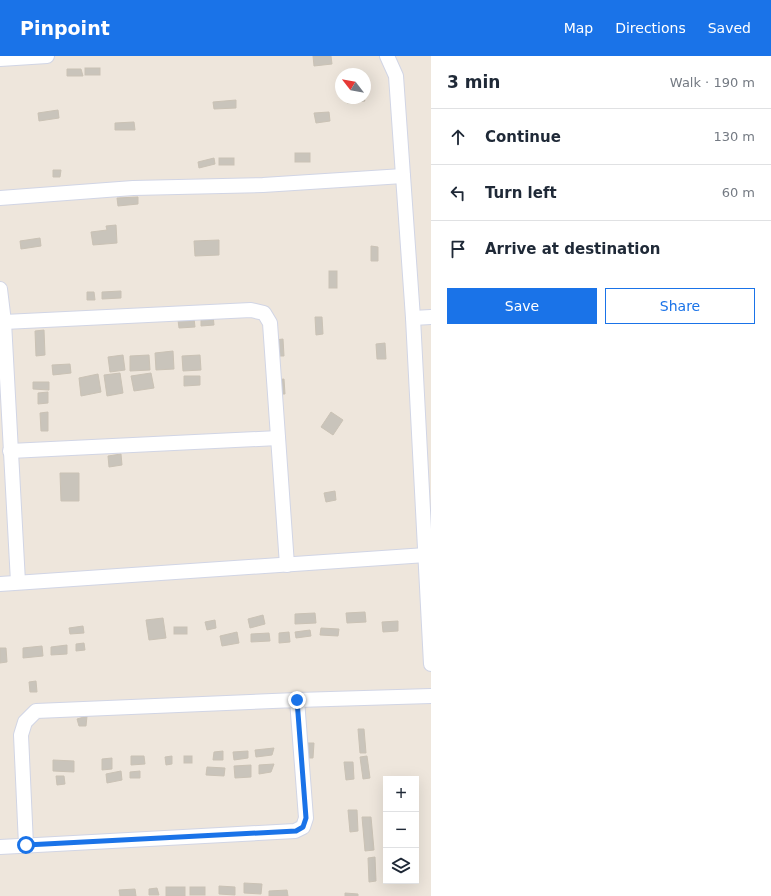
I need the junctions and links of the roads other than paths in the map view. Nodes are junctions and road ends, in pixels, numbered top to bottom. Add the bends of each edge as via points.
1 (47, 56) edge
2 (386, 56) edge
3 (0, 59) edge
4 (402, 176) junction
5 (0, 198) edge
6 (0, 289) edge
7 (431, 317) edge
8 (413, 318) junction
9 (4, 322) junction
10 (278, 438) junction
11 (10, 451) junction
12 (426, 555) junction
13 (287, 565) junction
14 (18, 582) junction
15 (0, 584) edge
16 (431, 664) edge
17 (431, 696) edge
18 (297, 700) junction
19 (26, 845) junction
20 (0, 847) edge

1 - 3 street
2 - 4 street via 396,76
4 - 5 street via 263,185 133,188
4 - 8 street
6 - 9 street
7 - 8 street
8 - 12 street
9 - 10 street via 251,310 264,313 270,323
9 - 11 street
10 - 11 street
10 - 13 street
11 - 14 street
12 - 13 street
12 - 16 street
13 - 14 street
14 - 15 street
17 - 18 street
18 - 19 street via 36,711 25,722 21,735
18 - 19 street via 306,818 303,827 296,831
19 - 20 street

